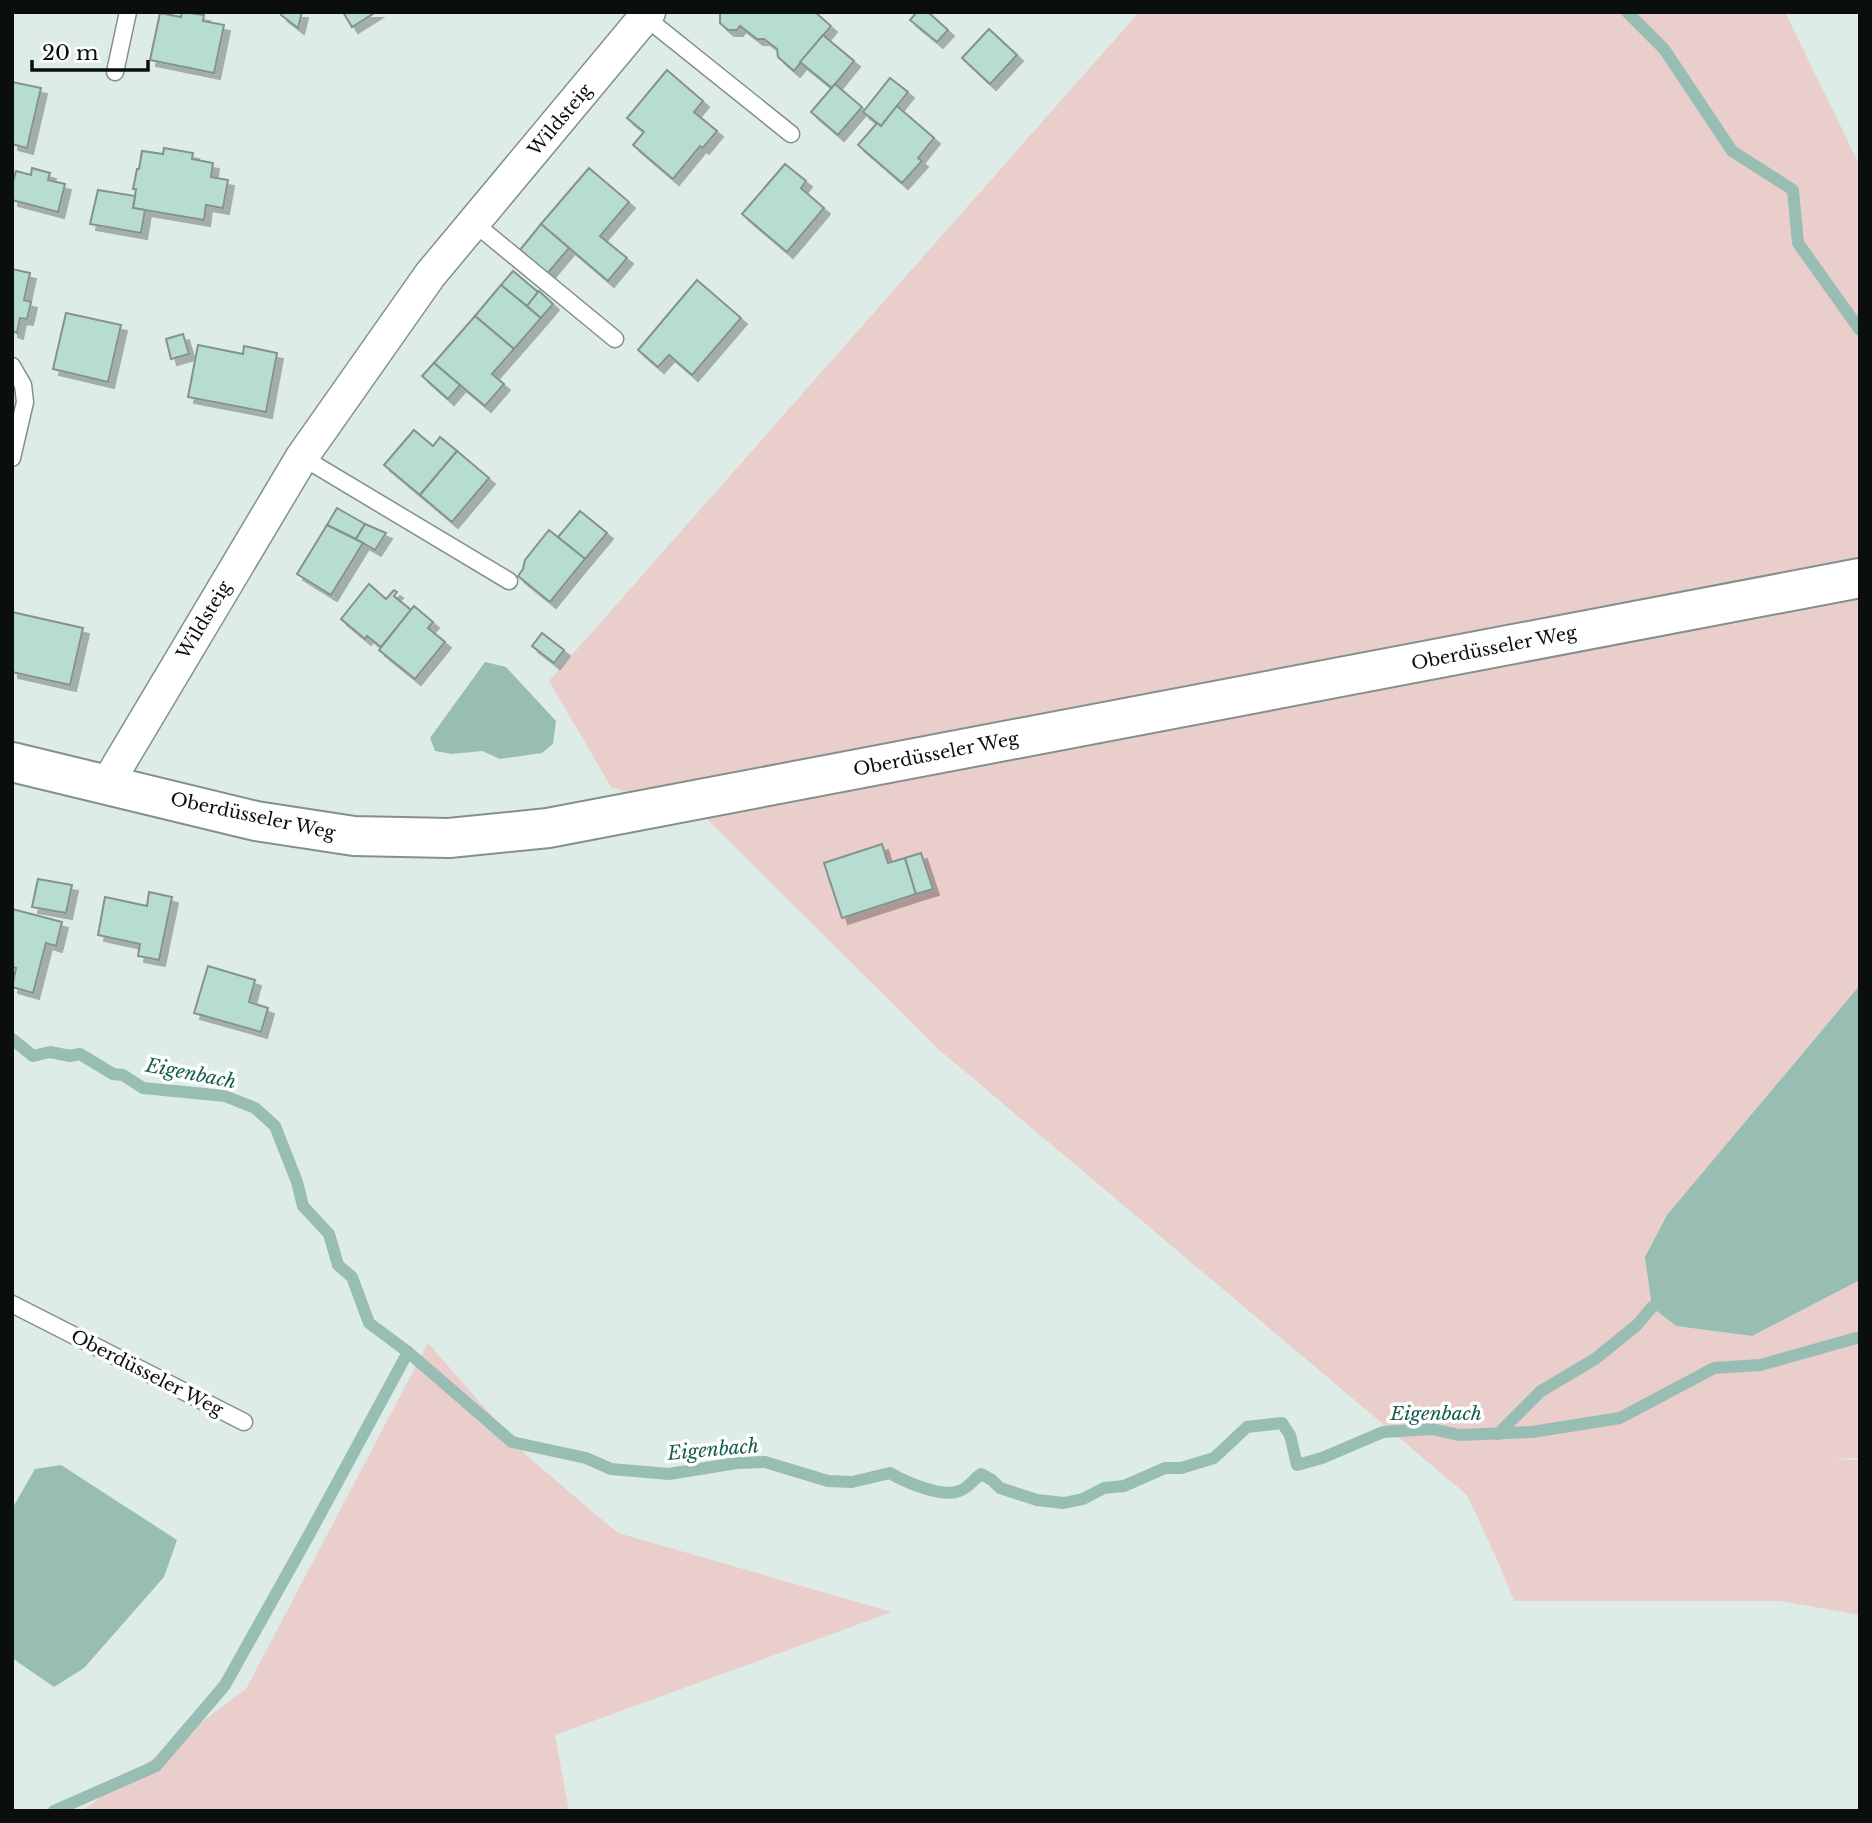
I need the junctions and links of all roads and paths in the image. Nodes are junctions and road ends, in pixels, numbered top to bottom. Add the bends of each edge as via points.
1 (128, 12) edge
2 (647, 15) edge
3 (115, 72) dead end
4 (791, 134) dead end
5 (474, 223) junction
6 (615, 339) dead end
7 (12, 366) edge
8 (12, 457) edge
9 (302, 457) junction
10 (1860, 578) edge
11 (509, 581) dead end
12 (12, 762) edge
13 (107, 784) junction
14 (12, 1304) edge
15 (244, 1422) dead end

1 - 3 lane
2 - 4 lane, Wildsteig
2 - 5 street, Wildsteig
5 - 6 lane
5 - 9 street, Wildsteig via 430,275
7 - 8 lane via 23,385 25,402
9 - 11 lane
9 - 13 street, Wildsteig
10 - 13 street, Oberdüsseler Weg via 548,828 449,838 354,836 256,821
12 - 13 street, Oberdüsseler Weg
14 - 15 lane, Oberdüsseler Weg

